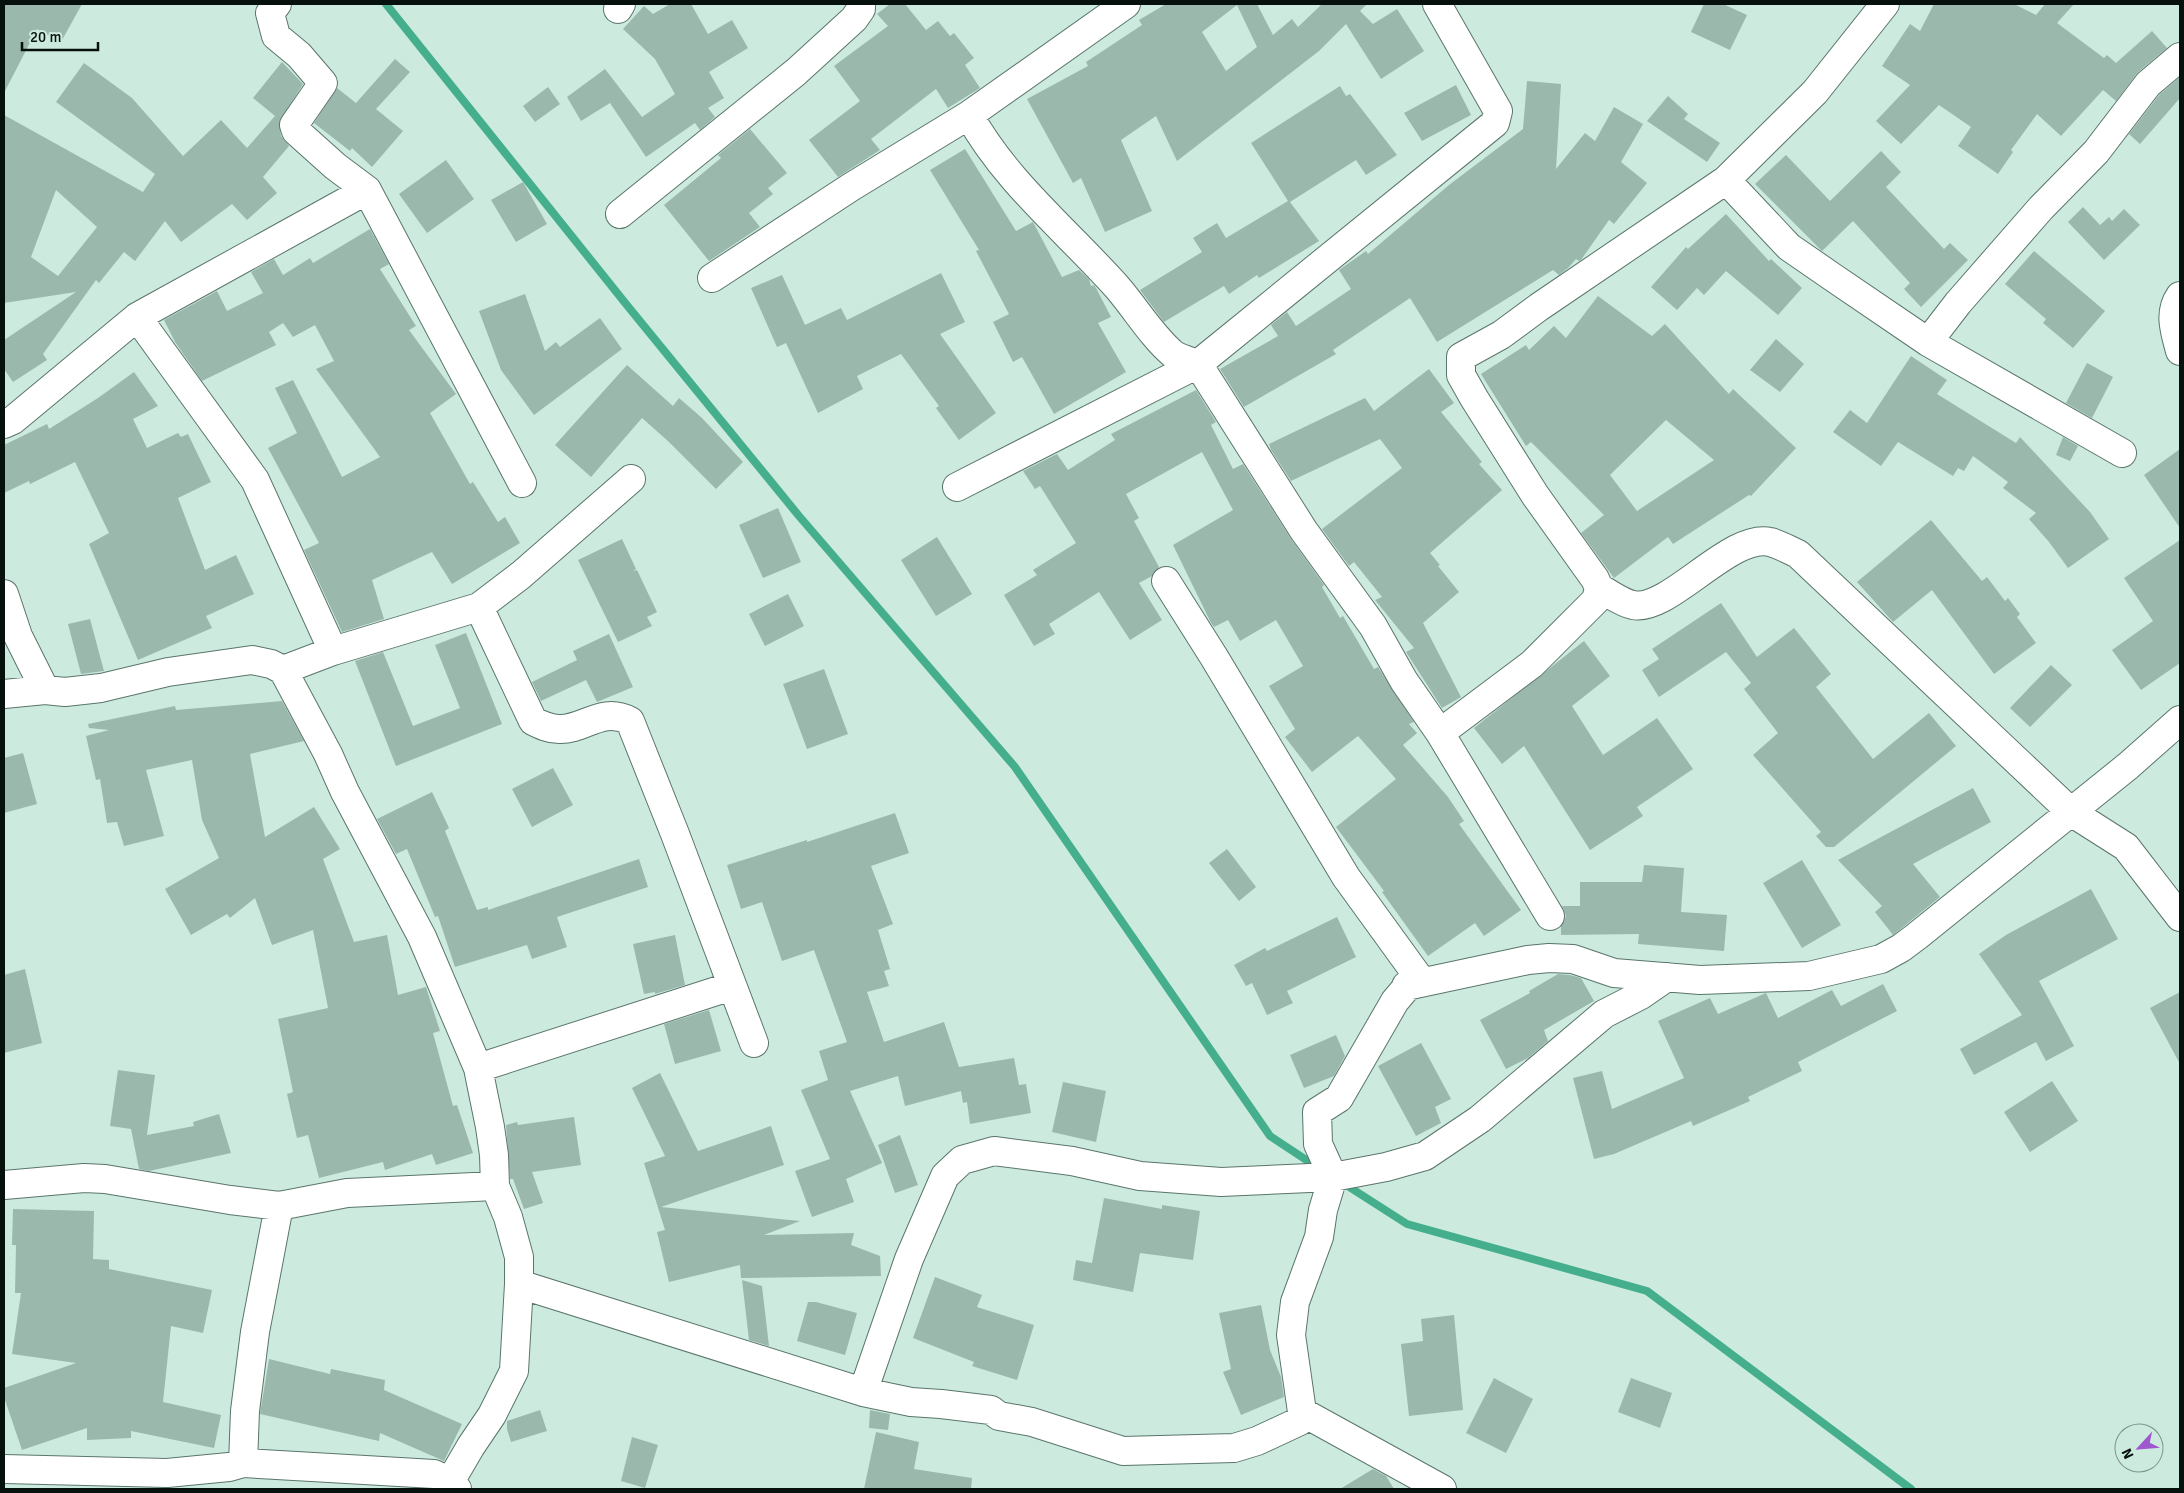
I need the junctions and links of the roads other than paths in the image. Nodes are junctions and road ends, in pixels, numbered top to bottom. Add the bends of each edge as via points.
1 (277, 4) edge
2 (861, 4) edge
3 (1126, 4) edge
4 (1437, 4) edge
5 (1885, 4) edge
6 (2180, 57) edge
7 (969, 115) junction
8 (1726, 180) junction
9 (367, 190) junction
10 (620, 214) dead end
11 (712, 278) dead end
12 (2180, 296) edge
13 (137, 318) junction
14 (1928, 342) junction
15 (2180, 352) edge
16 (1198, 364) junction
17 (4, 424) edge
18 (2122, 453) dead end
19 (631, 479) dead end
20 (522, 483) dead end
21 (958, 487) dead end
22 (1166, 581) dead end
23 (1599, 588) junction
24 (4, 594) edge
25 (479, 607) junction
26 (333, 651) junction
27 (283, 670) junction
28 (44, 690) junction
29 (4, 694) edge
30 (2180, 720) edge
31 (1440, 733) junction
32 (2071, 812) junction
33 (1550, 916) dead end
34 (2180, 916) edge
35 (1667, 977) junction
36 (732, 986) junction
37 (1406, 986) junction
38 (754, 1043) dead end
39 (478, 1068) junction
40 (1333, 1177) junction
41 (4, 1185) edge
42 (495, 1186) junction
43 (279, 1206) junction
44 (520, 1284) junction
45 (863, 1392) junction
46 (1302, 1412) junction
47 (243, 1463) junction
48 (4, 1470) edge
49 (454, 1486) edge
50 (1442, 1489) edge

1 - 9 street via 270,13 276,36 299,55 323,83 294,125 296,131
2 - 10 street via 854,19 796,72
3 - 7 street
4 - 16 street via 1498,111 1495,123
5 - 8 street via 1815,92
6 - 14 street via 2148,84 2096,152 2041,208
7 - 11 street
7 - 16 street via 983,141 1117,288 1158,339 1175,356
8 - 14 street via 1789,247
8 - 23 street via 1501,336 1461,357 1461,375 1474,398
9 - 13 street
9 - 20 street
12 - 15 street via 2174,305 2173,324
13 - 17 street
13 - 26 street via 256,480
14 - 18 street
16 - 21 street
16 - 31 street via 1304,531 1373,626 1404,681
19 - 25 street via 521,575
22 - 37 street via 1346,877 1417,975
23 - 31 street via 1596,600 1532,664
23 - 32 street via 1634,606 1666,595 1743,544 1768,541 1798,554
24 - 28 street via 18,636
25 - 26 street
25 - 36 street via 533,721 560,729 602,717 620,716 630,721
26 - 27 street
27 - 28 street via 252,660 168,672 101,688 65,692
27 - 39 street via 422,937
28 - 29 street
30 - 32 street
31 - 33 street
32 - 34 street via 2126,847
32 - 35 street via 1917,936 1881,959 1809,976 1700,980
35 - 37 street via 1614,973 1573,959 1549,958
35 - 40 street via 1604,1014 1480,1118 1425,1156
36 - 38 street
36 - 39 street
37 - 40 street via 1339,1098 1316,1112 1318,1144
39 - 42 street via 490,1127
40 - 45 street via 1221,1182 1140,1176 1072,1161 994,1151 962,1160 945,1176 909,1259
40 - 46 street via 1319,1237 1296,1302 1291,1335
41 - 43 street via 105,1179
42 - 43 street via 347,1193
42 - 44 street via 519,1257
43 - 47 street via 255,1332 245,1411
44 - 45 street
44 - 49 street via 514,1371 492,1415 471,1446
45 - 46 street via 911,1402 991,1410 999,1416 1032,1422 1123,1451 1234,1448 1294,1425 1300,1421
46 - 50 street
47 - 48 street via 167,1473
47 - 49 street via 434,1474

